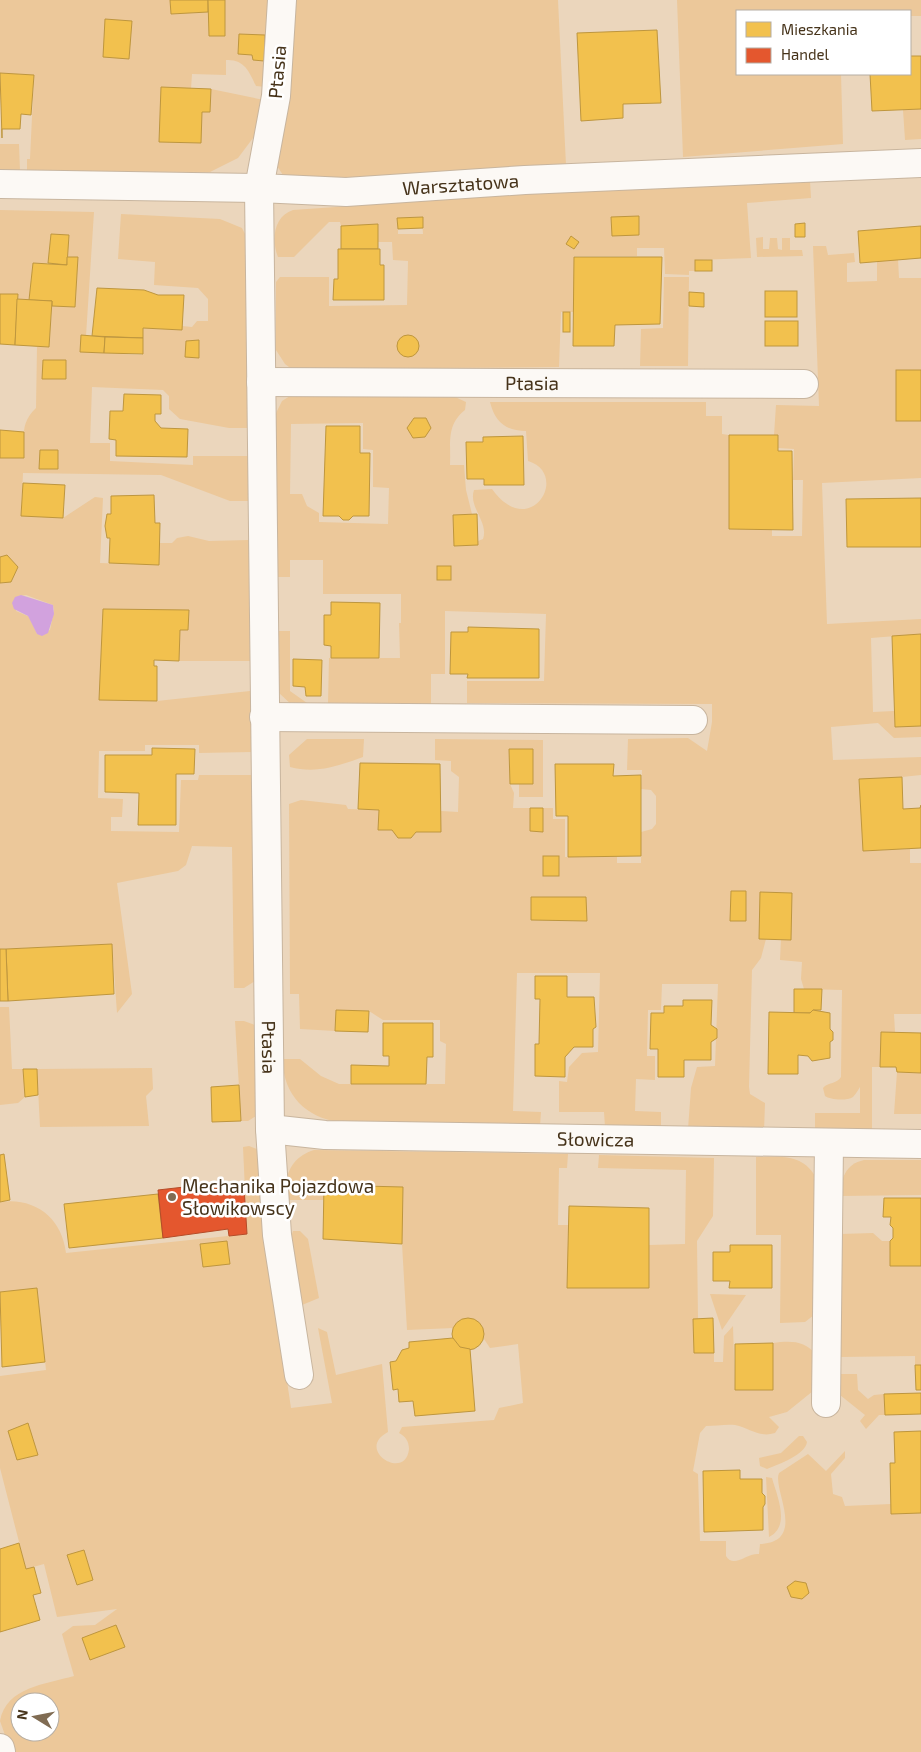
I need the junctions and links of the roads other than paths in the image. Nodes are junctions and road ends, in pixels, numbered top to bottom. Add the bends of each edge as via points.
1 (282, 0) edge
2 (921, 163) edge
3 (0, 184) edge
4 (258, 188) junction
5 (261, 382) junction
6 (804, 384) dead end
7 (264, 716) junction
8 (693, 720) dead end
9 (270, 1129) junction
10 (829, 1142) junction
11 (921, 1144) edge
12 (299, 1375) dead end
13 (826, 1403) dead end
14 (0, 1748) edge
15 (1, 1752) edge

1 - 4 street, Ptasia via 276,96
2 - 4 street, Warsztatowa via 525,180 346,192
3 - 4 street, Warsztatowa
4 - 5 street, Ptasia
5 - 6 street, Ptasia
5 - 7 street, Ptasia
7 - 8 street
7 - 9 street, Ptasia
9 - 10 street, Słowicza via 325,1135
9 - 12 street, Ptasia via 277,1235
10 - 11 street, Słowicza
10 - 13 street
14 - 15 street

